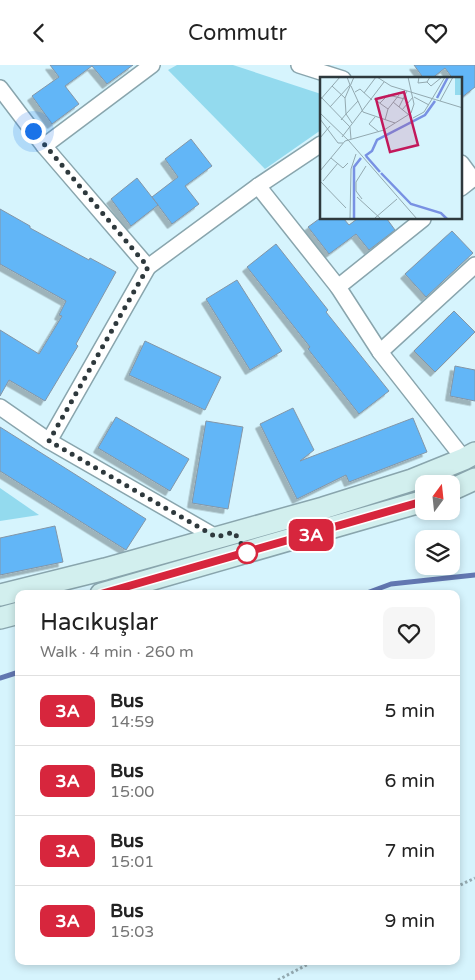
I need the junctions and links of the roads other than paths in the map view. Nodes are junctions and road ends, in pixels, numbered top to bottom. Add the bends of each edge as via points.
1 (152, 65) edge
2 (299, 65) edge
3 (337, 77) edge
4 (0, 88) edge
5 (320, 145) edge
6 (44, 146) junction
7 (462, 164) edge
8 (474, 178) edge
9 (258, 186) junction
10 (462, 187) edge
11 (422, 220) edge
12 (475, 265) edge
13 (148, 267) junction
14 (338, 287) junction
15 (380, 351) junction
16 (0, 407) edge
17 (49, 441) junction
18 (470, 456) edge
19 (475, 479) edge
20 (460, 486) edge
21 (415, 504) edge
22 (216, 537) junction
23 (20, 590) edge
24 (115, 590) edge
25 (15, 591) edge
26 (0, 595) edge
27 (15, 614) edge
28 (0, 618) edge

1 - 6 street
2 - 3 street
4 - 6 street
5 - 9 street
6 - 13 street
7 - 8 street
8 - 10 street
9 - 13 street
9 - 14 street
11 - 14 street
12 - 15 street
13 - 17 street
14 - 15 street
15 - 18 street
16 - 17 street
17 - 22 street
18 - 22 main road via 412,480
19 - 20 main road
21 - 24 main road
22 - 23 main road
25 - 26 main road
27 - 28 main road

